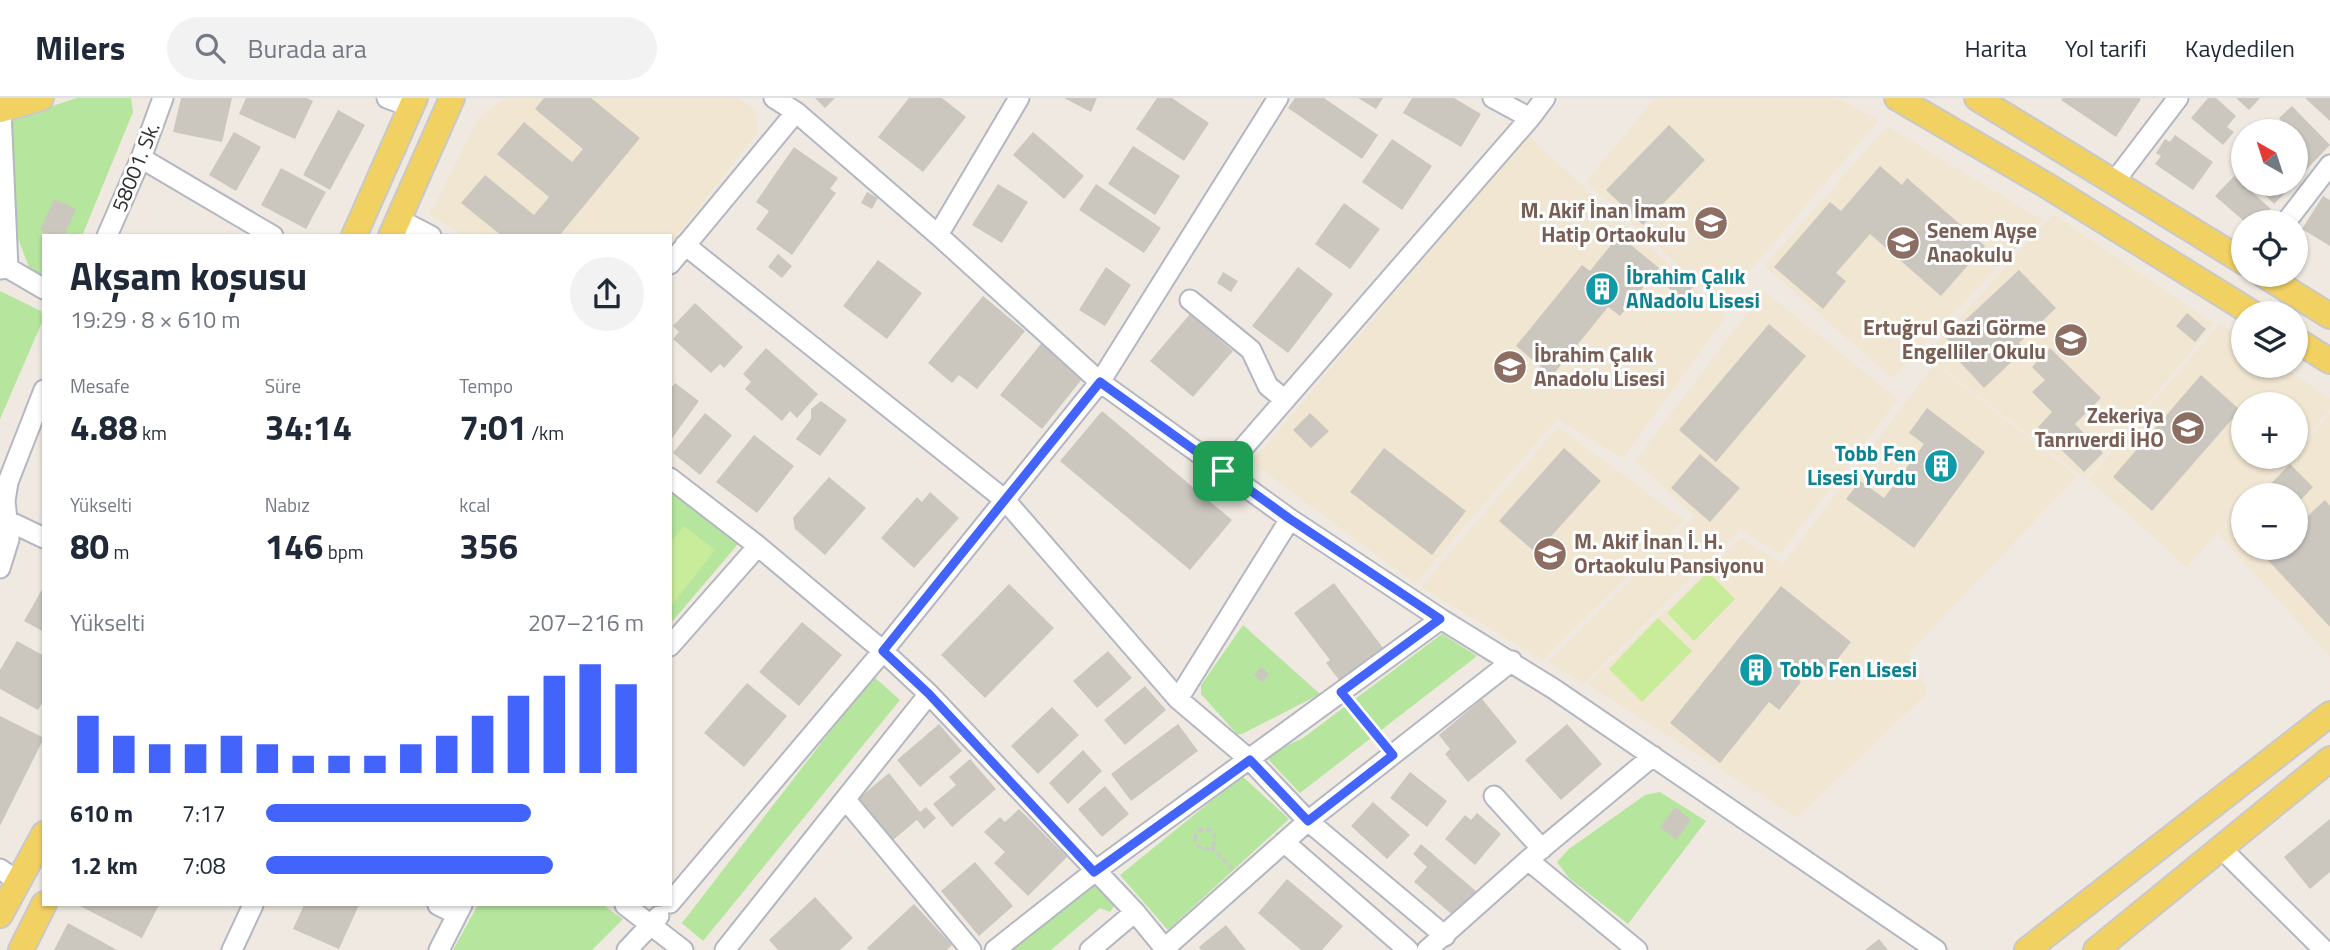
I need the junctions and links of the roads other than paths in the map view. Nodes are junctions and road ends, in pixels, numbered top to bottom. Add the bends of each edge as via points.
1 (41, 98) edge
2 (163, 98) edge
3 (387, 98) edge
4 (452, 98) edge
5 (774, 98) edge
6 (1019, 98) edge
7 (1278, 98) edge
8 (1493, 98) edge
9 (1545, 98) edge
10 (1897, 98) edge
11 (1977, 98) edge
12 (2178, 98) edge
13 (413, 103) edge
14 (0, 110) edge
15 (796, 112) junction
16 (1530, 118) junction
17 (141, 158) junction
18 (2328, 171) edge
19 (2114, 182) junction
20 (2297, 210) edge
21 (396, 228) edge
22 (108, 234) edge
23 (271, 234) edge
24 (355, 234) edge
25 (422, 234) edge
26 (938, 234) junction
27 (685, 245) junction
28 (2231, 254) edge
29 (672, 261) edge
30 (4, 269) edge
31 (2283, 287) edge
32 (42, 288) edge
33 (1190, 300) dead end
34 (2233, 301) edge
35 (2330, 316) edge
36 (2308, 347) edge
37 (2330, 361) edge
38 (1100, 382) junction
39 (42, 395) edge
40 (1285, 400) junction
41 (1223, 471) junction
42 (672, 480) edge
43 (1005, 500) junction
44 (4, 519) edge
45 (1290, 519) junction
46 (42, 537) edge
47 (758, 546) junction
48 (0, 568) edge
49 (1440, 619) junction
50 (672, 644) edge
51 (883, 651) junction
52 (1512, 662) junction
53 (929, 694) junction
54 (1178, 699) junction
55 (2330, 714) edge
56 (1653, 756) junction
57 (2330, 759) edge
58 (1250, 760) junction
59 (1494, 796) dead end
60 (846, 800) junction
61 (1308, 821) junction
62 (42, 837) edge
63 (1284, 842) junction
64 (2222, 849) junction
65 (1535, 855) junction
66 (1094, 872) junction
67 (10, 876) edge
68 (672, 900) edge
69 (43, 906) edge
70 (253, 906) edge
71 (626, 906) edge
72 (667, 906) edge
73 (459, 910) edge
74 (1135, 912) junction
75 (0, 915) edge
76 (651, 926) junction
77 (1445, 936) junction
78 (1165, 949) edge
79 (21, 950) edge
80 (232, 950) edge
81 (439, 950) edge
82 (627, 950) edge
83 (683, 950) edge
84 (725, 950) edge
85 (971, 950) edge
86 (995, 950) edge
87 (1090, 950) edge
88 (1408, 950) edge
89 (1427, 950) edge
90 (1637, 950) edge
91 (1936, 950) edge
92 (2027, 950) edge
93 (2096, 950) edge
94 (2324, 950) edge

1 - 14 main road
2 - 17 street, 58001. Sk.
3 - 13 street
4 - 21 main road
5 - 15 street
6 - 26 street
7 - 38 street
8 - 16 street
9 - 16 street
10 - 34 main road
11 - 19 main road
12 - 19 street
13 - 24 main road
14 - 30 street
15 - 26 street
15 - 27 street
16 - 40 street
17 - 22 street, 58001. Sk.
17 - 23 street
18 - 20 street
19 - 28 main road
21 - 25 street
26 - 38 street
27 - 29 street
27 - 43 street
30 - 32 street
31 - 35 main road
33 - 40 street via 1251,350 1268,386
36 - 37 main road
38 - 41 street
38 - 43 street
39 - 44 street via 8,482
40 - 41 street
41 - 45 street
42 - 47 street
43 - 51 street
43 - 54 street
44 - 46 street
44 - 48 street via 9,540
45 - 49 street
45 - 54 street
47 - 50 street
47 - 51 street
49 - 52 street
49 - 58 street
51 - 53 street
51 - 68 street
52 - 56 street
52 - 61 street
53 - 60 street
53 - 66 street
54 - 58 street
55 - 92 main road
56 - 65 street
56 - 91 street
57 - 64 main road
58 - 61 street
58 - 66 street
59 - 65 street
60 - 84 street
60 - 85 street
61 - 63 street
61 - 77 street
62 - 67 main road
63 - 78 street
63 - 88 street
64 - 93 main road
64 - 94 street
65 - 77 street
65 - 90 street
66 - 74 street
66 - 86 street
67 - 75 main road
69 - 79 main road
70 - 80 street
71 - 76 street
72 - 76 street
73 - 81 street
74 - 78 street
74 - 87 street
76 - 82 street
76 - 83 street
77 - 89 street

